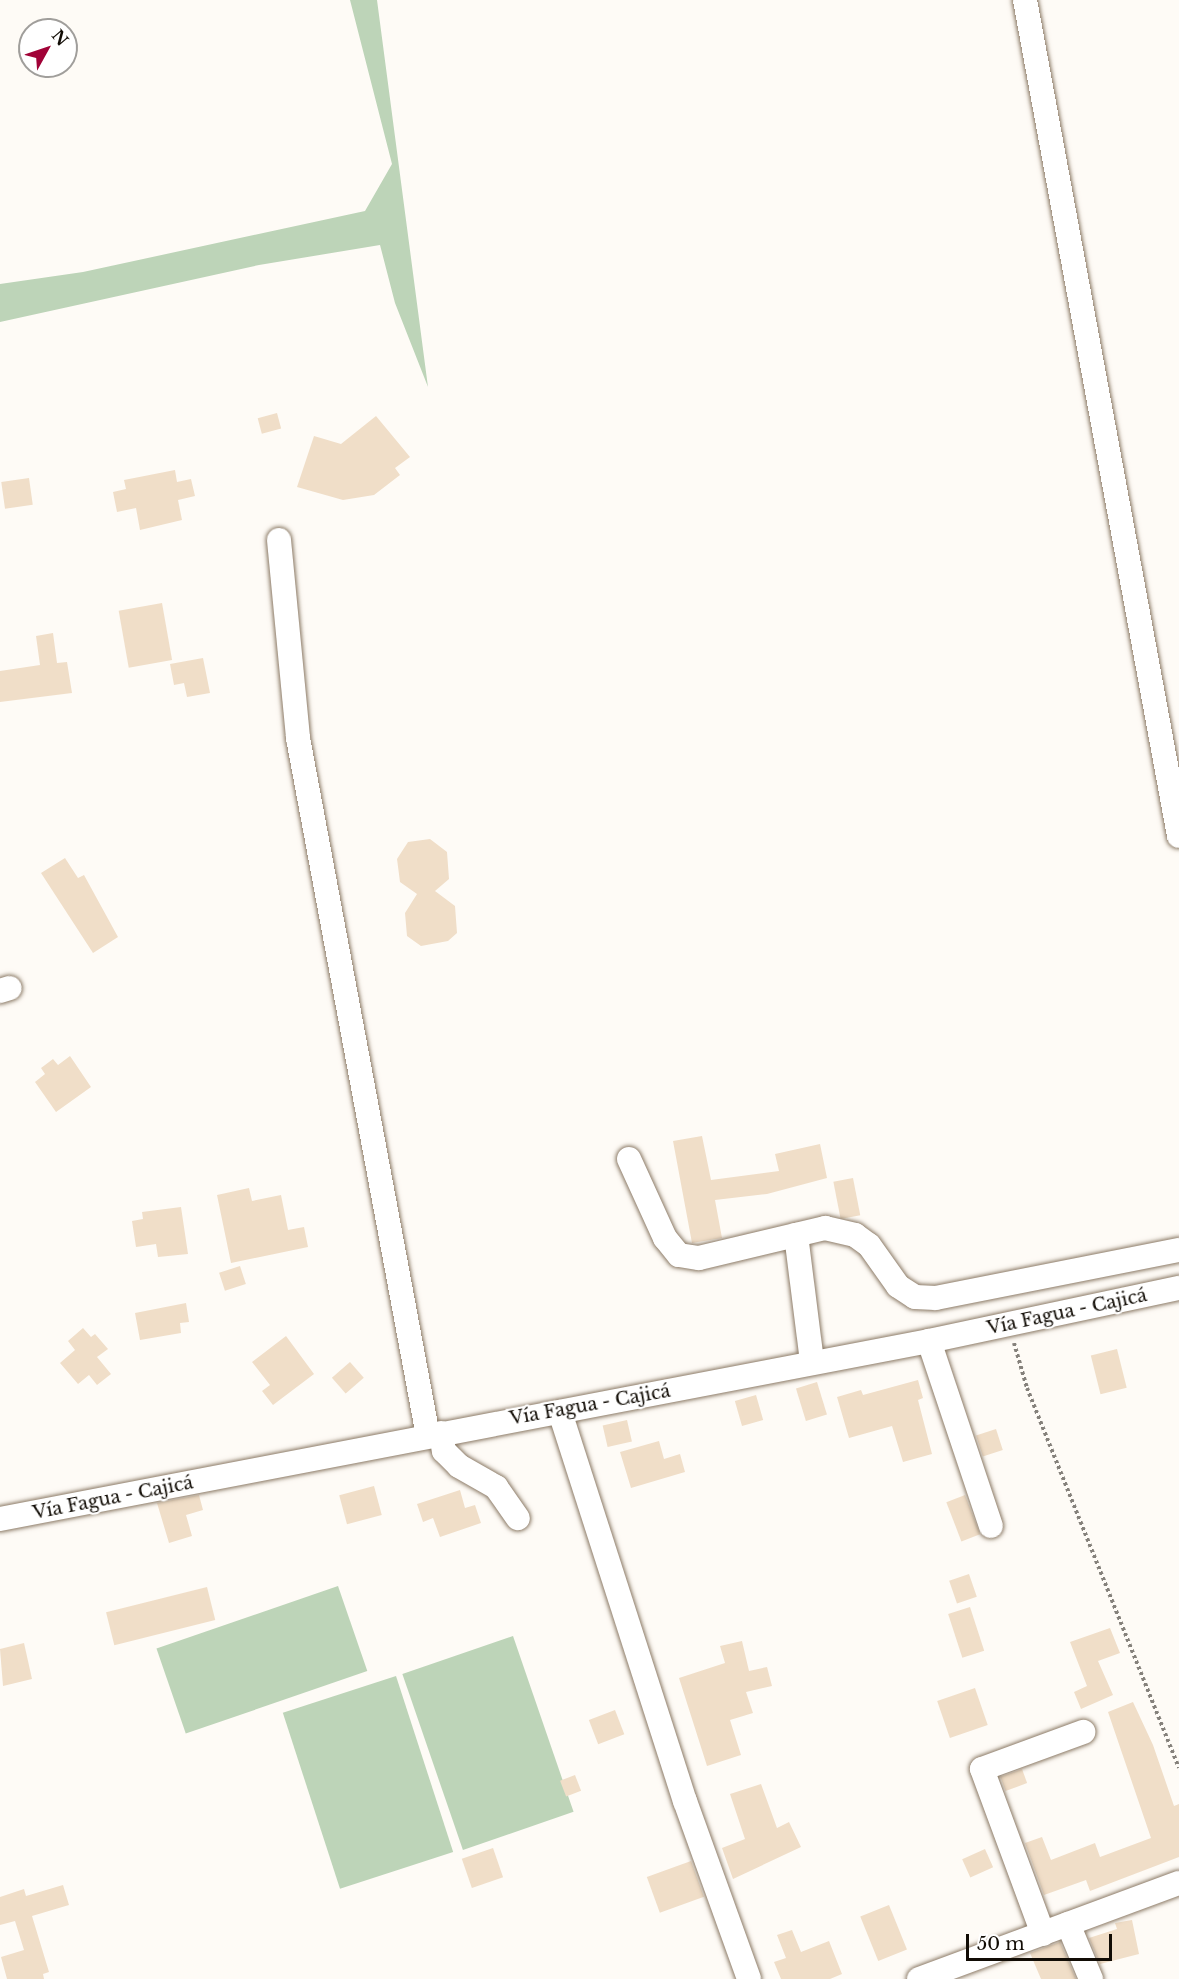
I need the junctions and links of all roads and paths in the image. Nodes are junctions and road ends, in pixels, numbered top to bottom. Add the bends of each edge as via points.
1 (1025, 0) edge
2 (279, 540) dead end
3 (1179, 836) edge
4 (629, 1159) dead end
5 (796, 1235) junction
6 (1179, 1250) edge
7 (1179, 1288) edge
8 (1009, 1325) junction
9 (929, 1341) junction
10 (812, 1361) junction
11 (560, 1412) junction
12 (434, 1435) junction
13 (518, 1518) dead end
14 (0, 1519) edge
15 (991, 1526) dead end
16 (1083, 1732) dead end
17 (1179, 1768) edge
18 (1179, 1883) edge
19 (1068, 1924) junction
20 (1043, 1934) junction
21 (749, 1979) edge
22 (919, 1979) edge
23 (1091, 1979) edge

1 - 3 street
2 - 12 street via 298,738
4 - 5 street via 664,1238 679,1254 699,1258
5 - 6 street via 825,1228 855,1235 869,1245 898,1286 915,1297 936,1298
5 - 10 street
7 - 8 street, Vía Fagua - Cajicá
8 - 9 street, Vía Fagua - Cajicá
8 - 17 path via 1027,1388
9 - 10 street, Vía Fagua - Cajicá
9 - 15 street
10 - 11 street, Vía Fagua - Cajicá
11 - 12 street, Vía Fagua - Cajicá
11 - 21 street via 685,1801
12 - 13 street via 459,1466 496,1487
12 - 14 street, Vía Fagua - Cajicá
16 - 20 street via 982,1769
18 - 19 street
19 - 20 street
19 - 23 street
20 - 22 street

